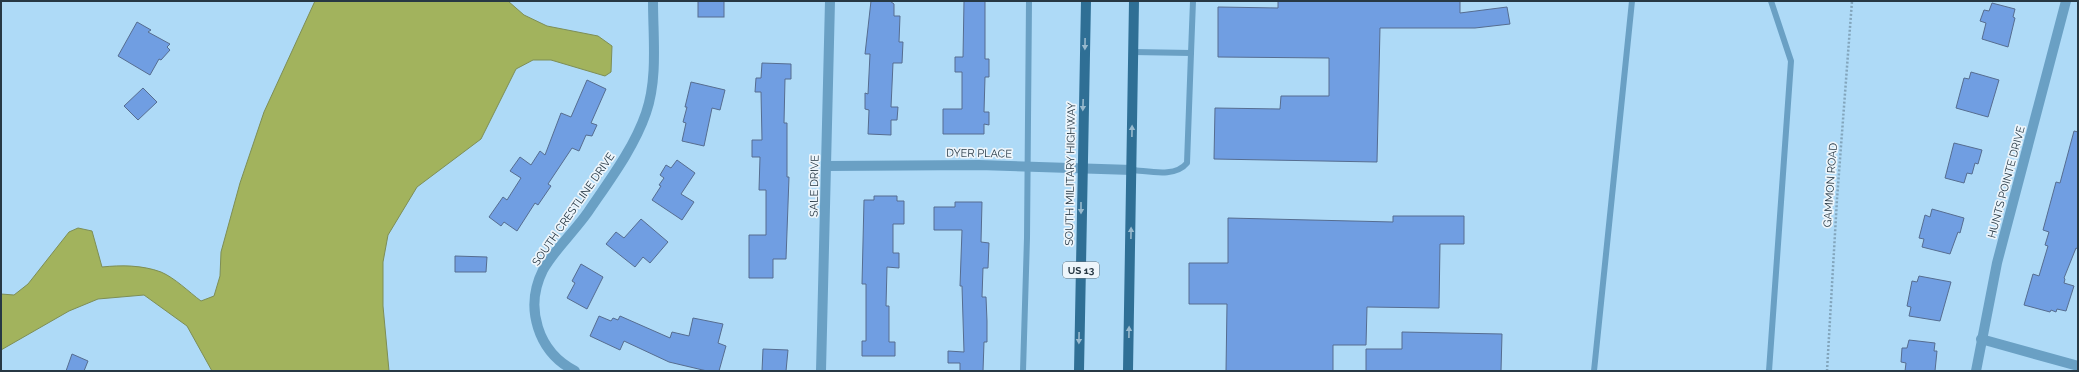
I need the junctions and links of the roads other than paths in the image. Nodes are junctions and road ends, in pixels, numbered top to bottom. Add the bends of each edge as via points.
1 (653, 1) edge
2 (830, 1) edge
3 (1029, 1) edge
4 (1086, 1) edge
5 (1134, 1) edge
6 (1193, 1) edge
7 (1632, 1) edge
8 (1771, 1) edge
9 (2066, 1) edge
10 (1133, 52) junction
11 (1192, 53) junction
12 (827, 166) junction
13 (1028, 166) junction
14 (1081, 168) junction
15 (1132, 170) junction
16 (1981, 339) junction
17 (2078, 366) edge
18 (576, 371) edge
19 (822, 371) edge
20 (1023, 371) edge
21 (1079, 371) edge
22 (1128, 371) edge
23 (1594, 371) edge
24 (1769, 371) edge
25 (1976, 371) edge

1 - 18 street, SOUTH CRESTLINE DRIVE via 652,78 646,113 619,164 586,214 543,271 537,288 534,319 540,335 558,359
2 - 12 street, SALE DRIVE
3 - 13 lane
4 -> 14 main road, SOUTH MILITARY HIGHWAY / US 13
5 - 10 main road
6 - 11 lane
7 - 23 lane
8 - 24 lane via 1791,61
9 - 16 street, HUNTS POINTE DRIVE via 2001,248
10 - 11 lane
15 -> 10 main road
11 - 15 lane via 1187,163 1175,172
12 - 13 street, DYER PLACE
12 - 19 street, SALE DRIVE
13 - 14 street, DYER PLACE
13 - 20 lane
14 - 15 street, DYER PLACE
14 -> 21 main road, SOUTH MILITARY HIGHWAY / US 13
22 -> 15 main road
16 - 17 street
16 - 25 street, HUNTS POINTE DRIVE

